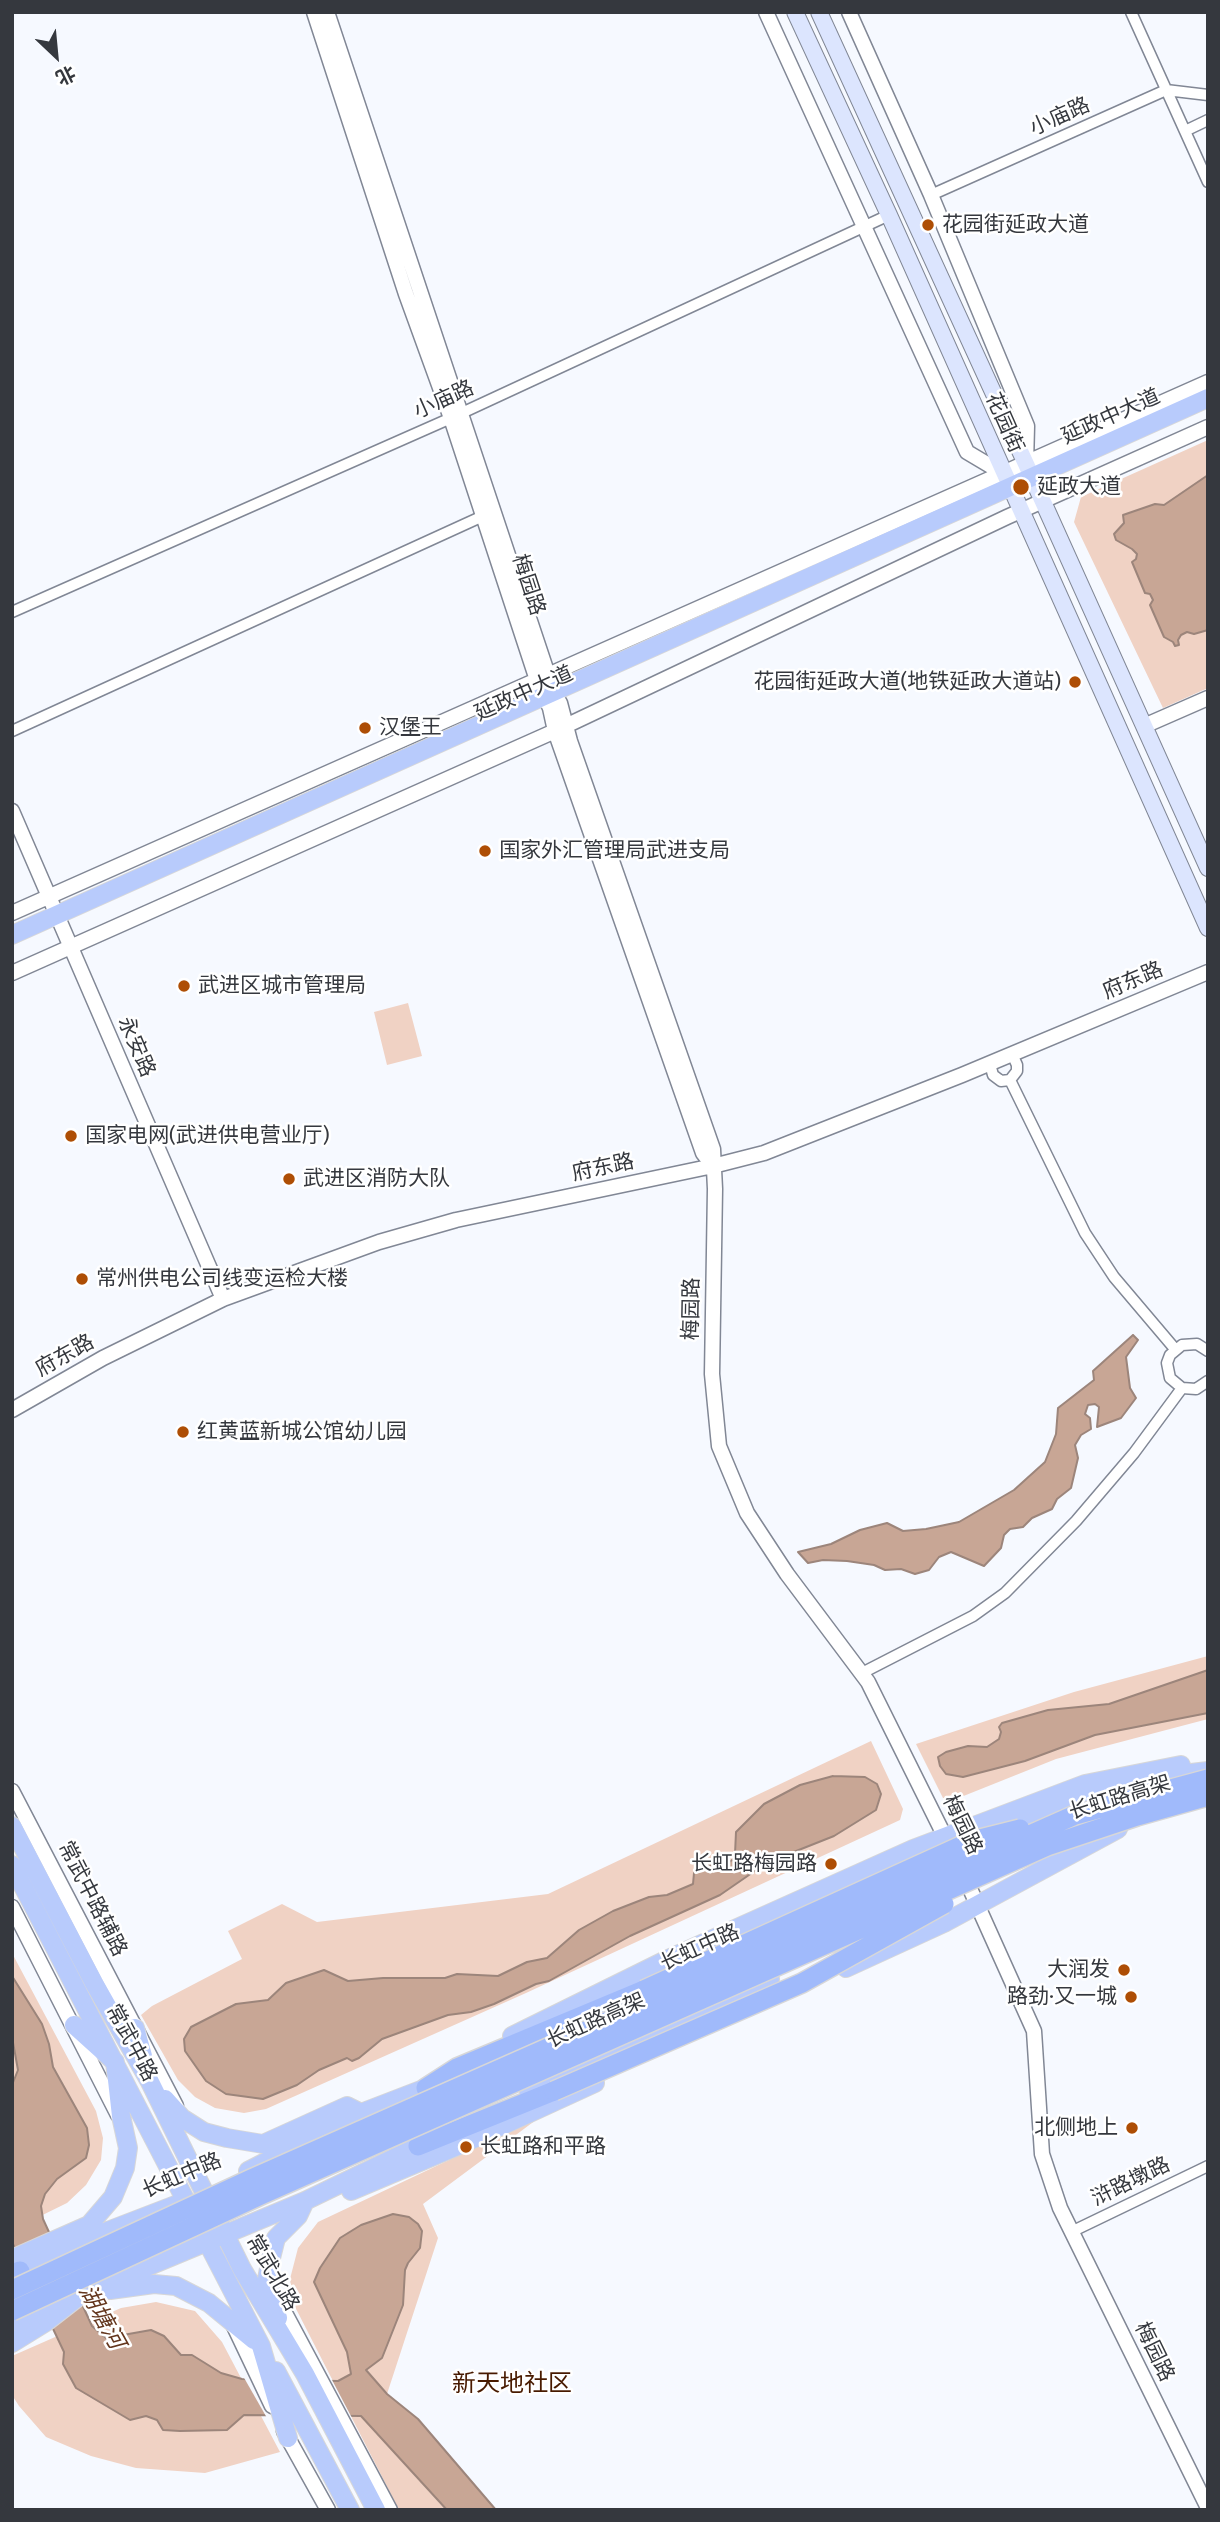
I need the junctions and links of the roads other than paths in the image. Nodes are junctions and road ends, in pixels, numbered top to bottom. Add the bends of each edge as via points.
1 (314, 12) edge
2 (327, 12) edge
3 (766, 12) edge
4 (795, 12) edge
5 (819, 12) edge
6 (849, 12) edge
7 (1131, 12) edge
8 (1166, 90) junction
9 (1208, 95) edge
10 (1208, 120) edge
11 (1185, 131) junction
12 (1208, 183) edge
13 (931, 195) junction
14 (889, 215) junction
15 (864, 227) junction
16 (1208, 382) edge
17 (1208, 398) edge
18 (1208, 409) edge
19 (456, 416) junction
20 (1208, 427) edge
21 (1035, 482) junction
22 (1012, 492) junction
23 (483, 516) junction
24 (12, 612) edge
25 (549, 693) junction
26 (1208, 698) edge
27 (1144, 726) junction
28 (560, 729) junction
29 (12, 731) edge
30 (12, 811) edge
31 (1208, 867) edge
32 (49, 897) junction
33 (12, 913) edge
34 (58, 920) junction
35 (1208, 928) edge
36 (12, 935) edge
37 (12, 947) edge
38 (71, 947) junction
39 (1208, 972) edge
40 (12, 973) edge
41 (1012, 1054) junction
42 (990, 1064) junction
43 (1010, 1080) junction
44 (713, 1166) junction
45 (223, 1299) junction
46 (1175, 1349) junction
47 (1208, 1352) edge
48 (1208, 1381) edge
49 (1182, 1388) junction
50 (12, 1410) edge
51 (862, 1674) junction
52 (1208, 1763) edge
53 (1208, 1771) edge
54 (1208, 1779) edge
55 (12, 1791) edge
56 (1208, 1796) edge
57 (1208, 1805) edge
58 (1075, 1815) junction
59 (12, 1826) edge
60 (1118, 1829) junction
61 (945, 1837) junction
62 (1047, 1846) junction
63 (954, 1856) junction
64 (12, 1865) edge
65 (969, 1886) junction
66 (977, 1905) junction
67 (12, 1907) edge
68 (74, 2025) junction
69 (135, 2028) junction
70 (116, 2062) junction
71 (150, 2082) junction
72 (426, 2088) junction
73 (361, 2113) junction
74 (182, 2118) junction
75 (124, 2129) junction
76 (418, 2146) junction
77 (1208, 2166) edge
78 (204, 2192) junction
79 (186, 2201) junction
80 (301, 2209) junction
81 (1071, 2232) junction
82 (224, 2235) junction
83 (207, 2244) junction
84 (64, 2245) junction
85 (15, 2268) edge
86 (267, 2279) junction
87 (12, 2290) edge
88 (82, 2294) junction
89 (12, 2311) edge
90 (43, 2316) junction
91 (12, 2322) edge
92 (232, 2322) junction
93 (12, 2343) edge
94 (286, 2343) junction
95 (261, 2346) junction
96 (270, 2377) junction
97 (314, 2377) junction
98 (338, 2423) junction
99 (284, 2427) joint
100 (1208, 2508) edge
101 (328, 2510) edge
102 (350, 2510) edge
103 (376, 2510) edge
104 (390, 2510) edge

1 - 19 street, 梅园路 via 406,294
2 - 19 street, 梅园路
3 - 15 street
4 - 14 main road, 花园街
5 - 21 main road, 花园街
6 - 13 street
7 - 8 street
8 - 9 street
8 - 11 street
8 - 13 street, 小庙路
10 - 11 street
11 - 12 street
13 - 21 street via 1027,426
14 - 15 street, 小庙路
14 - 22 main road, 花园街
15 - 19 street, 小庙路
15 - 22 street via 967,452
16 - 21 street
17 - 21 main road, 延政中大道
18 - 21 main road, 延政中大道
19 - 23 street, 梅园路
19 - 24 street, 小庙路
19 - 25 street, 梅园路
20 - 21 street
21 - 22 main road, 延政中大道
21 - 22 street
21 - 27 main road, 花园街
22 - 25 main road, 延政中大道
22 - 28 street
22 - 35 main road, 花园街
23 - 25 street, 梅园路
23 - 29 street
25 - 28 street, 梅园路
25 - 32 street
25 - 34 main road, 延政中大道
26 - 27 street
27 - 31 main road, 花园街
28 - 38 street
28 - 44 street, 梅园路 via 703,1153
30 - 32 street, 永安路
32 - 33 street
32 - 34 street, 永安路
34 - 36 main road, 延政中大道
34 - 37 main road, 延政中大道
34 - 38 street, 永安路
38 - 40 street
38 - 45 street, 永安路
39 - 41 street, 府东路
41 - 42 street, 府东路
41 - 43 street via 1017,1071
42 - 43 street via 993,1075
42 - 44 street, 府东路 via 764,1153
43 - 46 street via 1085,1233
44 - 45 street, 府东路 via 456,1220 379,1242
44 - 51 street, 梅园路 via 712,1374 719,1446 747,1513
45 - 50 street, 府东路 via 103,1358
46 - 47 street via 1189,1343
46 - 49 street via 1167,1371
48 - 49 street via 1196,1389
49 - 51 street via 1134,1454 1005,1593 973,1616
51 - 61 street, 梅园路
52 - 61 main road via 1085,1784
53 - 63 main road, 长虹中路 via 1070,1806
54 - 58 highway, 长虹路高架, bridge
55 - 69 street, 常武中路辅路
56 - 62 highway, 长虹路高架, bridge
57 - 60 main road
58 - 72 highway, bridge via 972,1841 644,1990 457,2068
58 - 87 highway, 长虹路高架, bridge via 251,2179
59 - 71 main road, 常武中路
60 - 65 main road
60 - 66 main road
61 - 63 street, 梅园路
61 - 72 main road via 668,1959 459,2061
62 - 76 highway, bridge via 802,1983
62 - 89 highway, 长虹路高架, bridge via 261,2195
63 - 65 street, 梅园路
63 - 72 main road, 长虹中路 via 613,2011
64 - 70 main road, 常武中路
65 - 66 street, 梅园路
65 - 76 main road
66 - 80 main road via 472,2140
66 - 81 street, 梅园路 via 1034,2031 1042,2154
67 - 68 street
68 - 70 main road
68 - 75 street
69 - 71 main road
69 - 74 street, 常武中路辅路
70 - 75 main road
70 - 79 main road, 常武中路
71 - 74 main road
71 - 78 main road, 常武中路
72 - 73 main road, 长虹中路
73 - 74 main road via 347,2106 263,2144 204,2132
73 - 78 main road, 长虹中路
75 - 84 main road via 128,2148 125,2168 113,2197
76 - 80 main road
77 - 81 street, 浒路墩路
78 - 79 main road, 长虹中路
78 - 82 main road, 常武北路
79 - 83 main road, 常武中路
79 - 84 main road, 长虹中路
80 - 82 main road
80 - 86 main road via 276,2238
81 - 100 street, 梅园路
82 - 83 main road
82 - 94 main road, 常武北路
83 - 88 main road
83 - 95 main road, 常武北路
84 - 85 main road
86 - 94 main road
86 - 97 street
88 - 90 main road
88 - 92 main road via 154,2284 176,2286
90 - 91 main road
90 - 93 main road
92 - 95 main road
92 - 96 street
94 - 97 main road, 常武北路
95 - 96 main road, 常武北路
96 - 99 main road
96 - 102 main road via 304,2423
97 - 98 main road, 常武北路
98 - 103 main road
98 - 104 street
99 - 101 street

